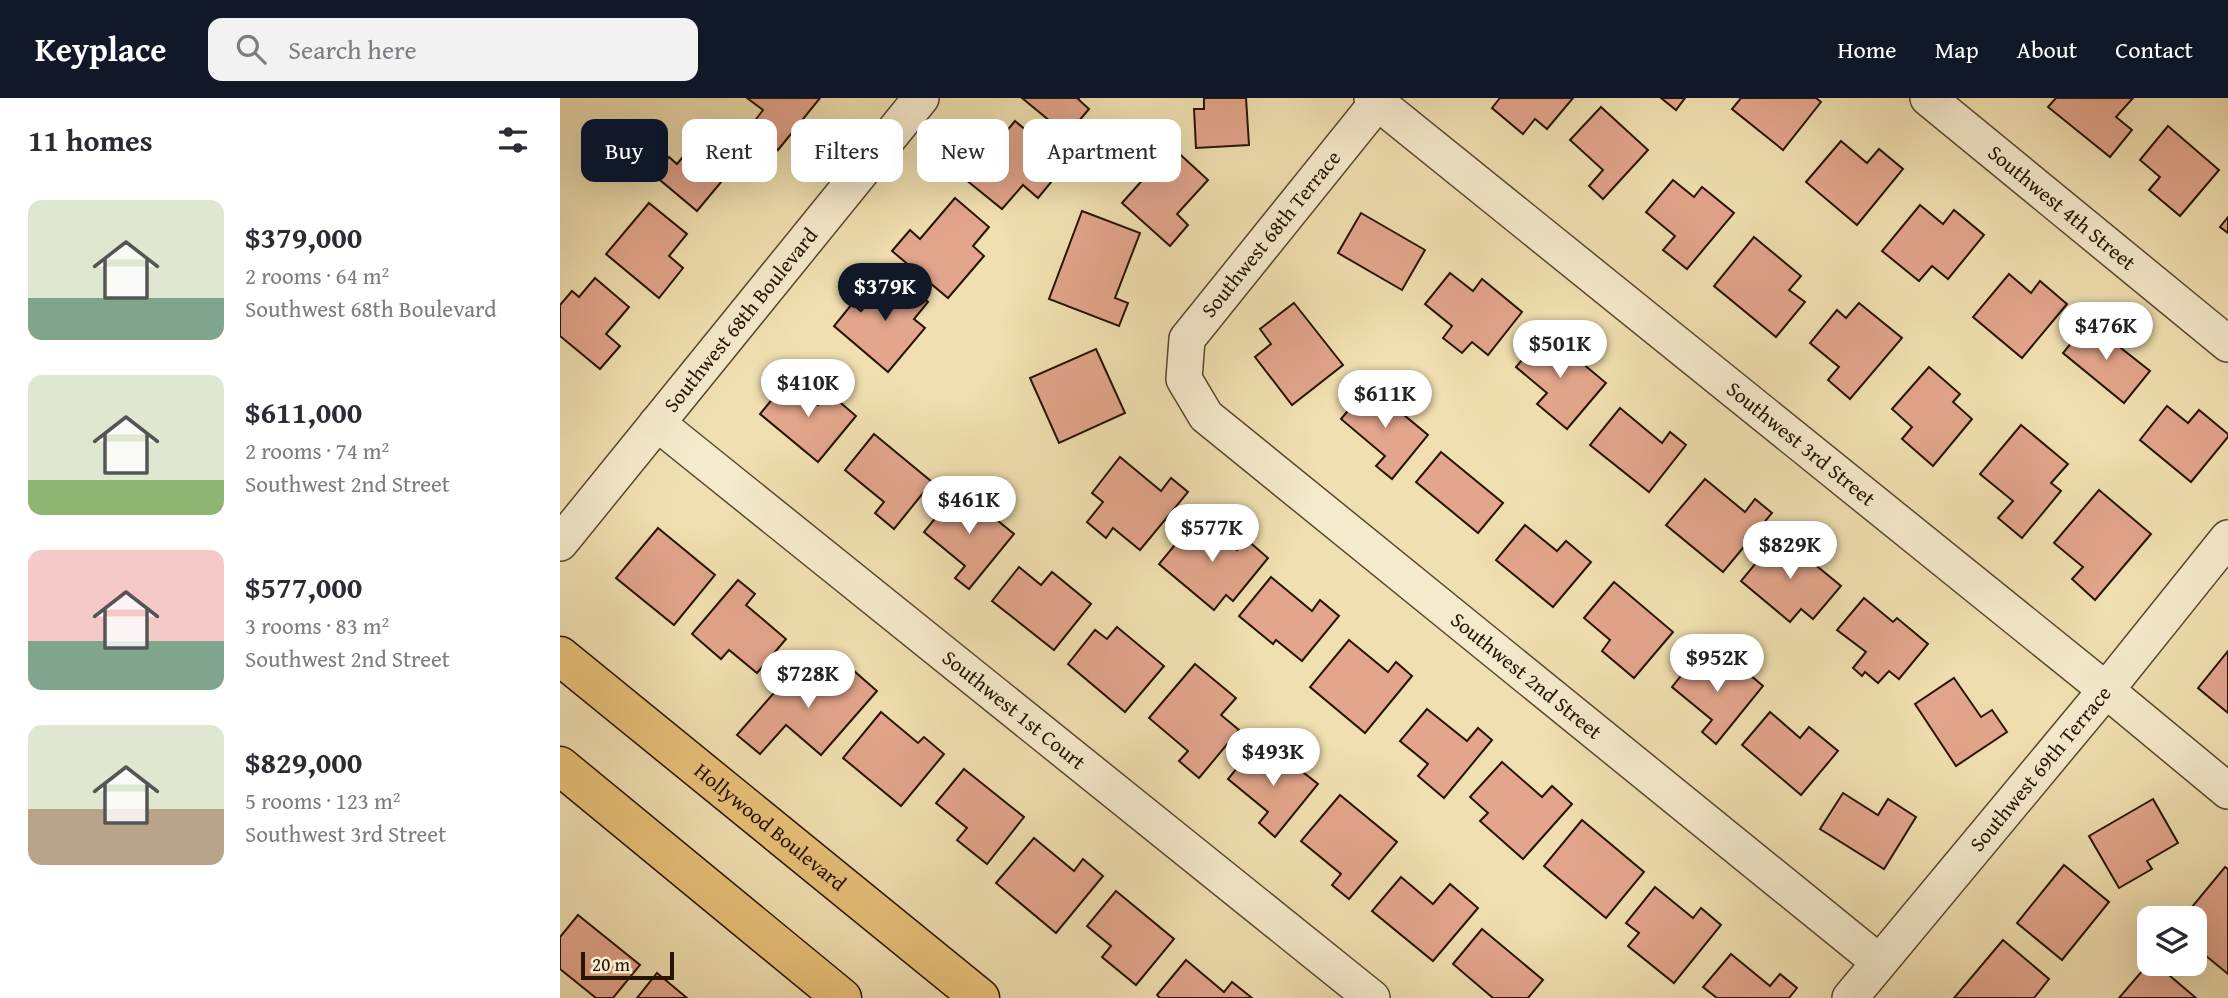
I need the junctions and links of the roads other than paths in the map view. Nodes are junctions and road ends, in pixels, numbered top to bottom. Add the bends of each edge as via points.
1 (921, 98) edge
2 (1928, 98) edge
3 (1377, 99) edge
4 (2228, 344) edge
5 (1184, 379) joint
6 (657, 423) junction
7 (2228, 538) edge
8 (560, 542) edge
9 (560, 656) edge
10 (2106, 690) junction
11 (560, 766) edge
12 (2228, 790) edge
13 (1879, 962) junction
14 (842, 998) edge
15 (980, 998) edge
16 (1372, 998) edge
17 (1850, 998) edge

1 - 6 street, Southwest 68th Boulevard
2 - 4 street, Southwest 4th Street
3 - 5 street, Southwest 68th Terrace via 1186,339
3 - 10 street, Southwest 3rd Street
5 - 13 street, Southwest 2nd Street via 1206,416
6 - 8 street, Southwest 68th Boulevard
6 - 16 street, Southwest 1st Court
7 - 10 street, Southwest 69th Terrace
9 - 15 highway, Hollywood Boulevard
10 - 12 street, Southwest 3rd Street
10 - 13 street, Southwest 69th Terrace
11 - 14 highway
13 - 17 street, Southwest 69th Terrace

